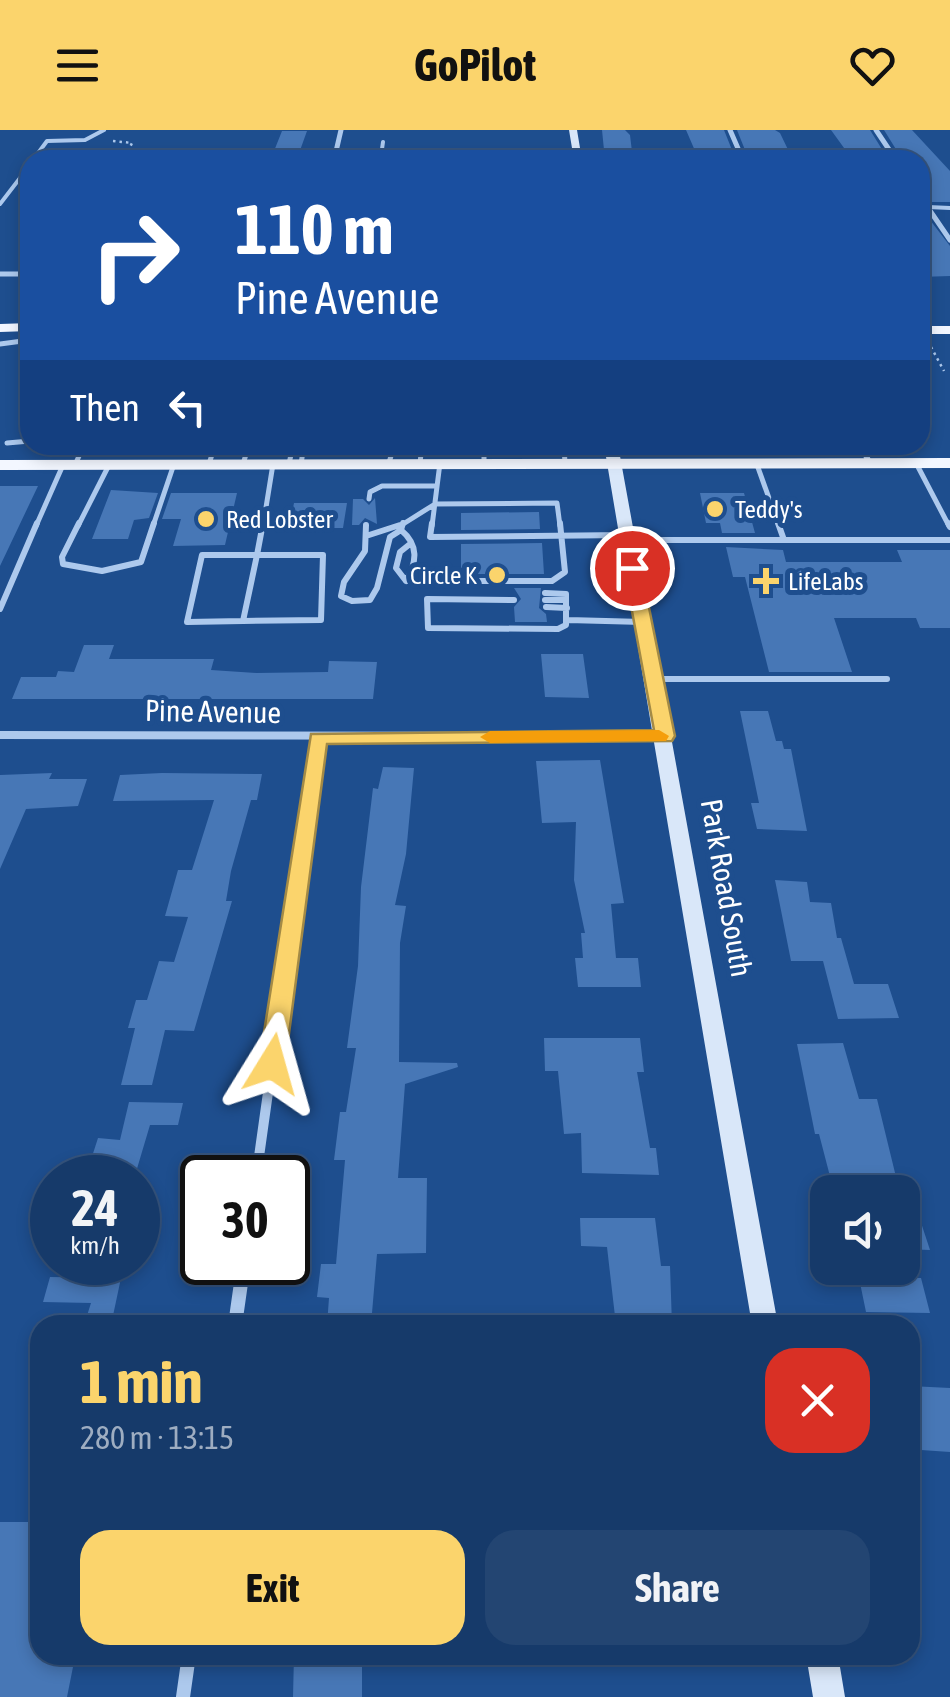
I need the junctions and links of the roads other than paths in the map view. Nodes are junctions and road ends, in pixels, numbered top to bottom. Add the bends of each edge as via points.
1 (104, 130) edge
2 (383, 142) dead end
3 (41, 150) edge
4 (382, 150) edge
5 (20, 178) edge
6 (0, 204) edge
7 (930, 210) edge
8 (950, 240) edge
9 (20, 442) edge
10 (8, 443) dead end
11 (76, 455) edge
12 (211, 455) edge
13 (246, 455) edge
14 (290, 455) edge
15 (296, 455) edge
16 (391, 455) edge
17 (417, 455) edge
18 (423, 455) edge
19 (484, 455) edge
20 (564, 455) edge
21 (608, 455) edge
22 (613, 455) edge
23 (631, 455) edge
24 (866, 455) edge
25 (756, 462) junction
26 (869, 462) junction
27 (389, 463) junction
28 (440, 463) junction
29 (916, 463) junction
30 (950, 463) edge
31 (174, 464) junction
32 (209, 464) junction
33 (244, 464) junction
34 (288, 464) junction
35 (484, 464) junction
36 (564, 464) junction
37 (0, 465) edge
38 (69, 465) junction
39 (109, 465) junction
40 (437, 486) junction
41 (369, 498) dead end
42 (435, 504) junction
43 (473, 504) junction
44 (498, 504) junction
45 (522, 504) junction
46 (523, 512) dead end
47 (472, 513) dead end
48 (498, 513) dead end
49 (366, 525) dead end
50 (498, 526) dead end
51 (523, 526) dead end
52 (400, 527) junction
53 (472, 527) dead end
54 (950, 527) edge
55 (366, 536) junction
56 (472, 536) junction
57 (498, 536) junction
58 (524, 536) junction
59 (560, 536) junction
60 (627, 538) junction
61 (784, 540) junction
62 (950, 540) edge
63 (410, 544) junction
64 (258, 552) junction
65 (406, 581) junction
66 (4, 589) edge
67 (514, 600) dead end
68 (546, 600) dead end
69 (0, 609) edge
70 (568, 620) junction
71 (243, 621) junction
72 (642, 622) junction
73 (653, 679) junction
74 (886, 679) dead end
75 (0, 735) edge
76 (665, 736) junction
77 (318, 738) junction
78 (259, 1155) edge
79 (241, 1285) edge
80 (237, 1315) edge
81 (763, 1315) edge
82 (187, 1665) edge
83 (824, 1665) edge
84 (182, 1697) edge
85 (829, 1697) edge

1 - 3 lane via 97,138 47,141
2 - 4 lane
5 - 6 lane
7 - 8 street
9 - 10 lane
11 - 38 lane
12 - 32 lane
13 - 33 lane
14 - 34 lane
15 - 34 lane
16 - 27 lane
17 - 27 main road
18 - 28 main road
19 - 35 lane
20 - 36 lane
21 - 36 main road
22 - 60 main road, Park Road South
23 - 25 main road
24 - 26 street
25 - 26 main road
25 - 61 lane
26 - 29 main road
27 - 34 main road
28 - 35 main road
28 - 40 lane
29 - 30 main road
29 - 54 lane
31 - 32 main road
31 - 39 main road
31 - 39 lane via 141,562 119,570 63,564
32 - 33 main road
33 - 34 main road
34 - 64 lane
35 - 36 main road
37 - 38 main road
38 - 39 main road
38 - 66 lane
40 - 41 lane via 382,486
40 - 42 lane
42 - 43 lane
42 - 52 lane
42 - 56 lane via 430,537
43 - 44 lane
43 - 47 lane
44 - 45 lane
44 - 48 lane
45 - 46 lane
45 - 59 lane via 557,504
49 - 55 lane
50 - 57 lane
51 - 58 lane
52 - 55 lane
52 - 55 lane via 390,537 370,600 352,602 340,596 365,551
52 - 63 lane
53 - 56 lane
56 - 57 lane
57 - 58 lane
58 - 59 lane
59 - 60 lane
59 - 65 lane via 565,572 552,580
60 - 61 lane
60 - 72 main road, Park Road South
61 - 62 lane
63 - 65 lane via 416,565
63 - 65 lane via 396,568
64 - 71 lane
64 - 71 lane via 202,554 187,622
64 - 71 lane via 323,555 321,620
66 - 69 lane
67 - 70 lane via 427,599 428,628 558,630
68 - 70 lane via 566,604
70 - 72 lane
72 - 73 main road, Park Road South
73 - 74 lane
73 - 76 main road, Park Road South
75 - 77 street, Pine Avenue
76 - 77 street, Pine Avenue
76 - 81 main road, Park Road South
77 - 78 street
79 - 80 street
82 - 84 street
83 - 85 main road

